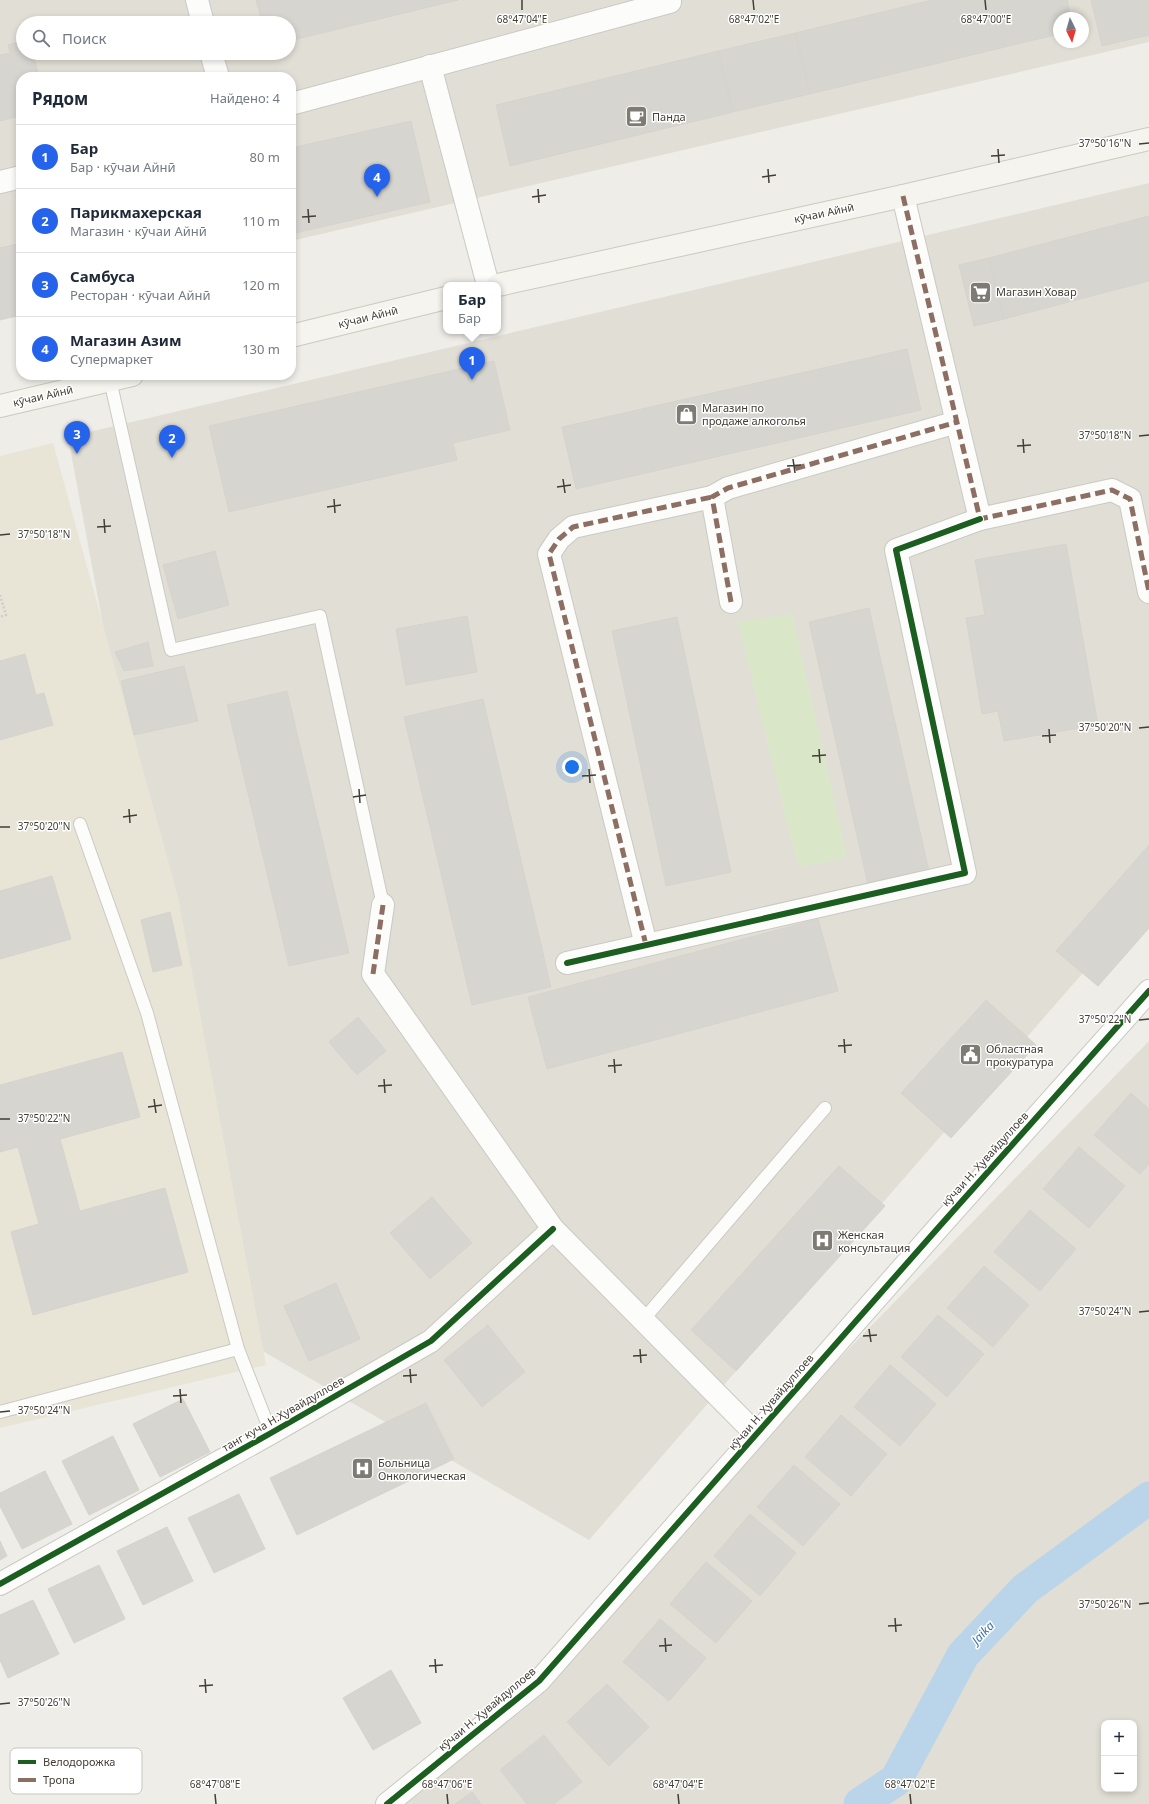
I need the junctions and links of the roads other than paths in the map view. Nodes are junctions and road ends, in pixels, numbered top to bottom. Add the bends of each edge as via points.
1 (197, 0) edge
2 (673, 1) edge
3 (201, 16) edge
4 (214, 60) edge
5 (430, 66) junction
6 (217, 72) edge
7 (296, 103) edge
8 (1149, 138) edge
9 (16, 178) edge
10 (0, 182) edge
11 (903, 196) junction
12 (487, 282) edge
13 (501, 284) edge
14 (443, 299) edge
15 (296, 335) edge
16 (110, 380) joint
17 (0, 406) edge
18 (957, 422) junction
19 (712, 496) junction
20 (980, 519) junction
21 (1149, 592) edge
22 (731, 602) dead end
23 (80, 824) dead end
24 (383, 905) joint
25 (646, 946) junction
26 (567, 964) dead end
27 (1149, 991) edge
28 (825, 1108) dead end
29 (553, 1229) junction
30 (643, 1320) junction
31 (238, 1349) junction
32 (0, 1412) edge
33 (271, 1433) junction
34 (756, 1434) junction
35 (0, 1584) edge
36 (387, 1804) edge

1 - 3 street
2 - 5 street
4 - 6 street
5 - 7 street
5 - 12 street
8 - 11 main road, кӯчаи Айнӣ
9 - 10 street
11 - 13 main road, кӯчаи Айнӣ
11 - 18 street
14 - 15 main road, кӯчаи Айнӣ
16 - 17 main road, кӯчаи Айнӣ
16 - 24 lane via 171,650 320,616
18 - 19 street via 728,488
18 - 20 street
19 - 22 street
19 - 25 street via 573,527 559,539 549,554
20 - 21 street via 1112,490 1130,499
20 - 25 street via 896,550 965,873
23 - 31 lane via 147,1013
24 - 29 street via 373,974
25 - 26 street
27 - 34 street, кӯчаи Н. Ҳувайдуллоев
28 - 30 lane
29 - 30 street
29 - 33 street, танг куча Н.Ҳувайдуллоев via 431,1341
30 - 34 street
31 - 32 lane
31 - 33 lane
33 - 35 street, танг куча Н.Ҳувайдуллоев
34 - 36 street, кӯчаи Н. Ҳувайдуллоев via 539,1681

